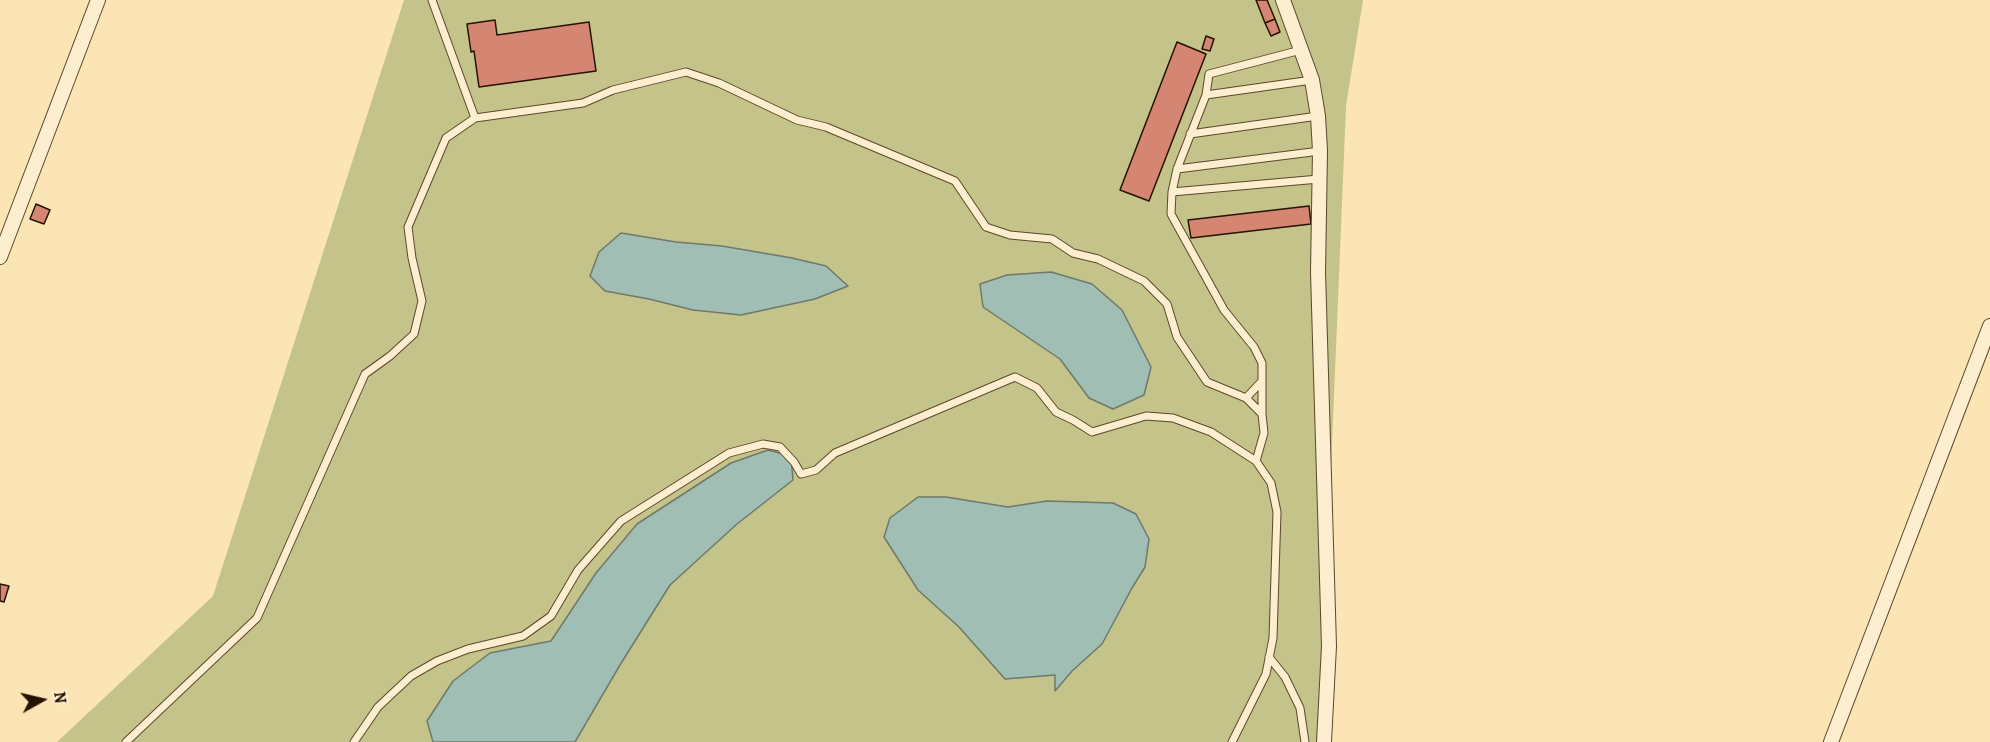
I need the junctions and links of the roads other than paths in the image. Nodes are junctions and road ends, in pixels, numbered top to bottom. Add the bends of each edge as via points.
1 (98, 0) edge
2 (432, 0) edge
3 (1283, 0) edge
4 (1301, 50) junction
5 (1312, 80) junction
6 (1206, 95) junction
7 (1318, 116) junction
8 (475, 118) junction
9 (1190, 134) junction
10 (1320, 151) junction
11 (1177, 169) junction
12 (1319, 179) junction
13 (1172, 192) junction
14 (0, 257) edge
15 (1990, 326) edge
16 (1262, 381) junction
17 (1246, 398) junction
18 (1262, 414) junction
19 (1256, 461) junction
20 (1269, 657) junction
21 (126, 742) edge
22 (354, 742) edge
23 (1232, 742) edge
24 (1305, 742) edge
25 (1324, 742) edge
26 (1831, 742) edge

1 - 14 street
2 - 8 lane
3 - 4 street
4 - 5 street
4 - 6 lane via 1209,74
5 - 6 lane
5 - 7 street
6 - 9 lane
7 - 9 lane
7 - 10 street
8 - 17 lane via 583,103 613,90 686,72 719,83 797,120 826,127 955,181 986,227 1010,235 1052,239 1074,253 1144,281 1167,304 1177,337 1207,382
8 - 21 lane via 446,138 408,226 422,302 414,334 365,374 257,618
9 - 11 lane
10 - 11 lane
10 - 12 street
11 - 13 lane
12 - 13 lane
12 - 25 street via 1329,646
13 - 16 lane via 1171,214 1224,310 1254,347 1262,363
15 - 26 street
16 - 17 lane
16 - 18 lane
17 - 18 lane
18 - 19 lane via 1264,433
19 - 20 lane via 1271,483 1277,512
19 - 22 lane via 1211,432 1173,418 1146,416 1092,432 1056,412 1037,387 1015,376 835,453 816,470 801,474 780,447 763,444 729,453 621,521 578,570 551,616 523,636 468,649 411,676 378,707
20 - 23 lane via 1266,674
20 - 24 lane via 1285,677 1300,708

